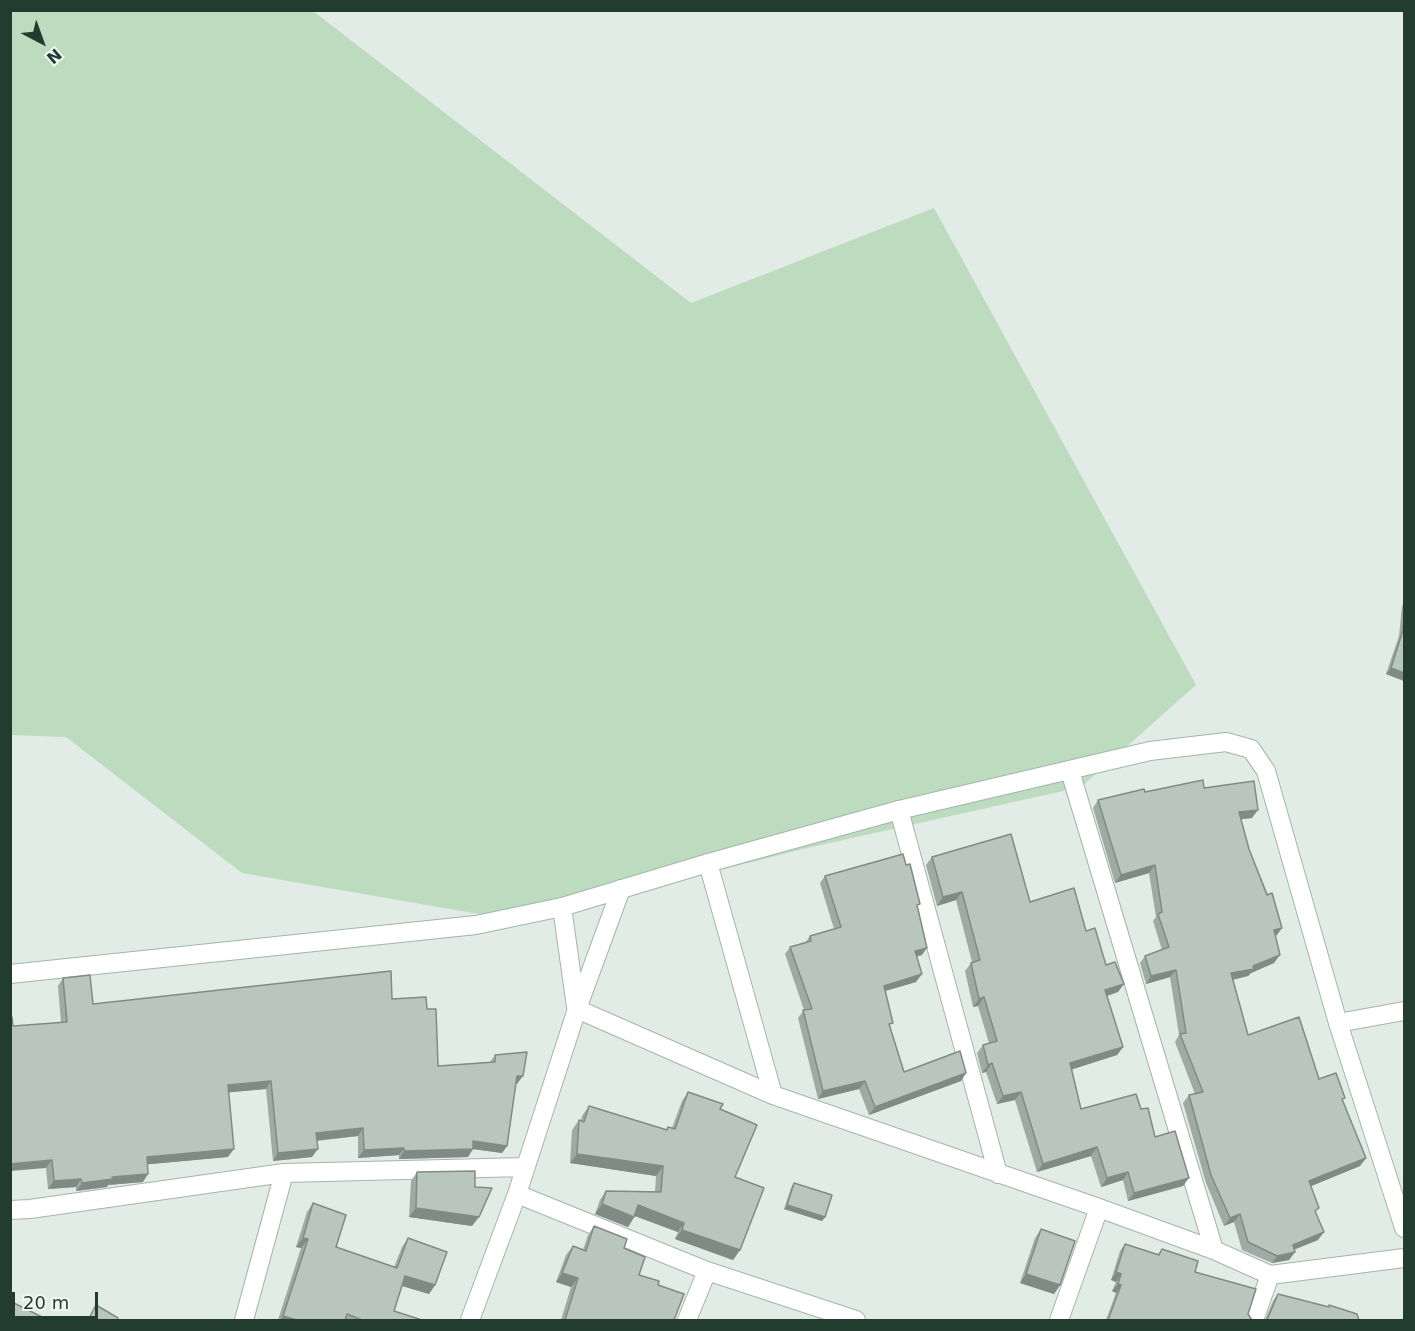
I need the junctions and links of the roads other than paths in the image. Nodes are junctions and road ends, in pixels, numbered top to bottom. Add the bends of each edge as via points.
1 (1070, 771) junction
2 (899, 810) junction
3 (708, 863) junction
4 (621, 889) junction
5 (562, 907) junction
6 (10, 974) edge
7 (577, 1009) junction
8 (1404, 1011) edge
9 (1338, 1023) junction
10 (773, 1095) junction
11 (525, 1167) junction
12 (284, 1173) junction
13 (998, 1174) junction
14 (517, 1194) junction
15 (1099, 1208) junction
16 (10, 1210) edge
17 (1404, 1228) edge
18 (1214, 1251) junction
19 (1404, 1258) edge
20 (707, 1271) junction
21 (1270, 1275) junction
22 (244, 1320) edge
23 (470, 1320) edge
24 (687, 1320) edge
25 (856, 1320) edge
26 (1059, 1320) edge
27 (1254, 1320) edge

1 - 2 street
1 - 9 street via 1150,751 1226,741 1251,749 1266,771
1 - 18 street
2 - 3 street
2 - 13 street
3 - 4 street
3 - 10 street
4 - 5 street
4 - 7 street
5 - 6 street via 476,925
5 - 7 street
7 - 10 street
7 - 11 street
8 - 9 street
9 - 17 street
10 - 13 street
11 - 12 street
11 - 14 street
12 - 16 street
12 - 22 street
13 - 15 street
14 - 20 street
14 - 23 street
15 - 18 street
15 - 26 street
18 - 21 street
19 - 21 street
20 - 24 street
20 - 25 street
21 - 27 street

